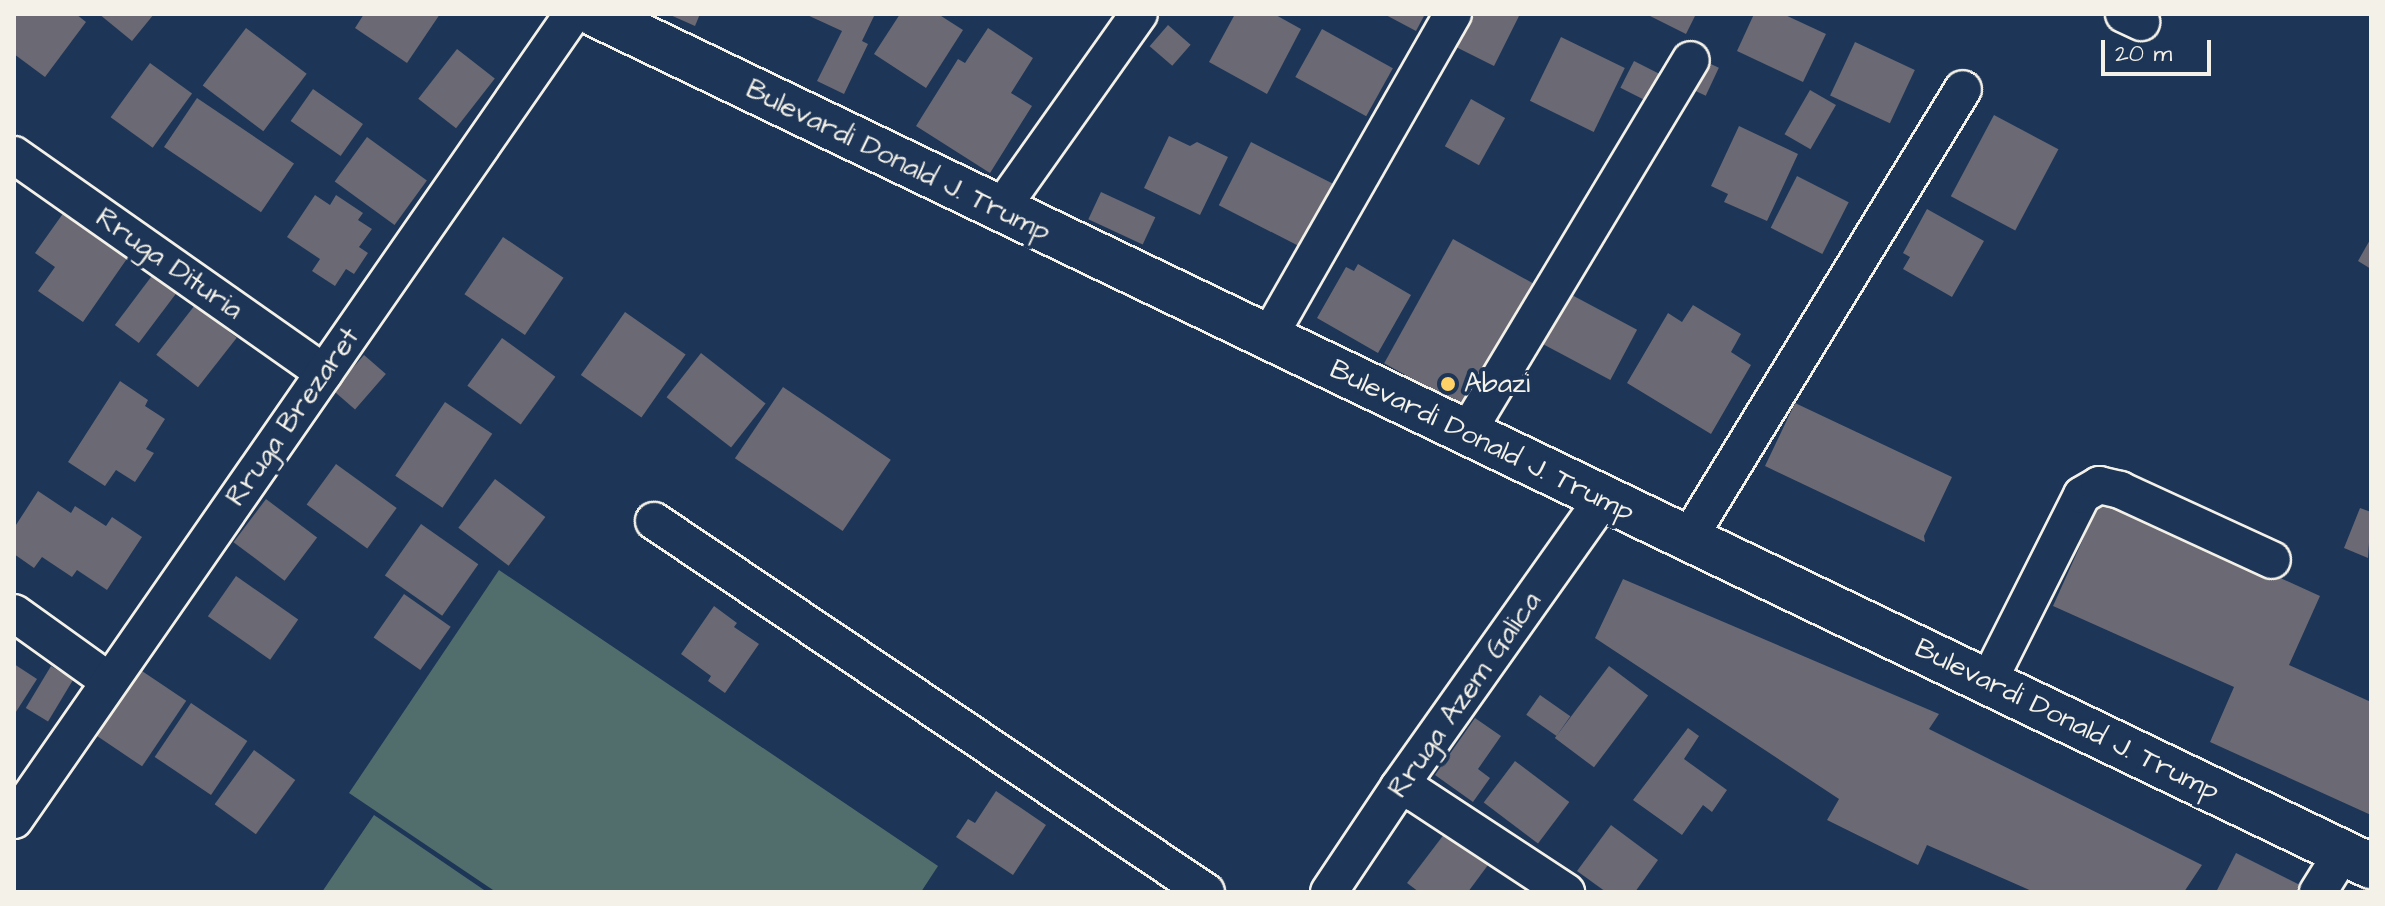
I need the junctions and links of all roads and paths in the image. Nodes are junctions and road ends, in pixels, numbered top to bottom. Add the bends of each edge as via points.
1 (573, 14) edge
2 (595, 14) edge
3 (1139, 14) edge
4 (1453, 14) edge
5 (1691, 60) dead end
6 (1963, 89) dead end
7 (14, 155) edge
8 (1000, 210) junction
9 (1268, 338) junction
10 (324, 373) junction
11 (1466, 434) junction
12 (1603, 499) junction
13 (654, 521) dead end
14 (1688, 539) junction
15 (2272, 560) dead end
16 (14, 613) edge
17 (109, 681) junction
18 (1988, 682) junction
19 (1399, 787) junction
20 (14, 820) edge
21 (2357, 859) edge
22 (1206, 892) edge
23 (1329, 892) edge
24 (1566, 892) edge
25 (2318, 892) edge

1 - 10 street, Rruga Brezaret
2 - 8 main road, Bulevardi Donald J. Trump
3 - 8 street
4 - 9 street
5 - 11 street
6 - 14 street
7 - 10 street, Rruga Dituria
8 - 9 main road, Bulevardi Donald J. Trump
9 - 11 main road, Bulevardi Donald J. Trump
10 - 17 street, Rruga Brezaret
11 - 12 main road, Bulevardi Donald J. Trump
12 - 14 main road, Bulevardi Donald J. Trump
12 - 19 street, Rruga Azem Galica
13 - 22 street
14 - 18 main road, Bulevardi Donald J. Trump
15 - 18 street via 2099,485 2082,495
16 - 17 street
17 - 20 street, Rruga Brezaret
18 - 21 main road, Bulevardi Donald J. Trump
19 - 23 street, Rruga Azem Galica
19 - 24 street
21 - 25 street

